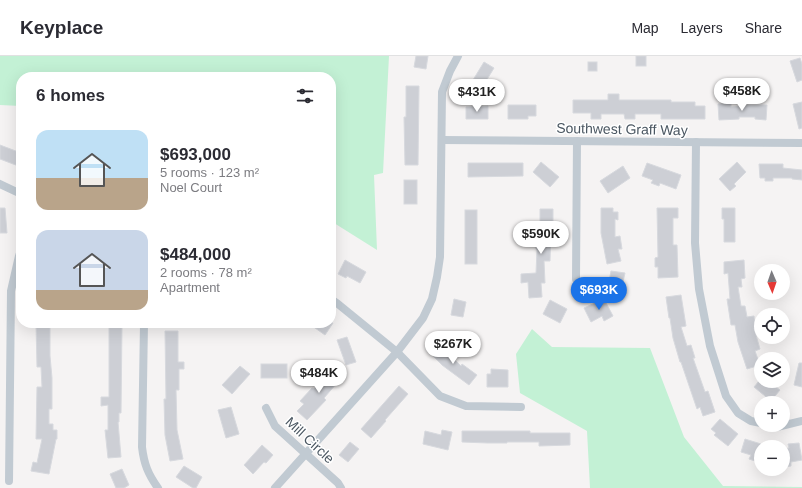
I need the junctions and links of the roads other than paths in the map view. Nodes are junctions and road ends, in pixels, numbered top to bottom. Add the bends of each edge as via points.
1 (458, 56) edge
2 (442, 140) junction
3 (577, 141) junction
4 (696, 142) junction
5 (802, 143) edge
6 (0, 184) edge
7 (16, 192) edge
8 (16, 269) edge
9 (576, 279) dead end
10 (336, 303) edge
11 (144, 328) edge
12 (398, 352) junction
13 (521, 407) dead end
14 (266, 408) dead end
15 (802, 421) edge
16 (754, 422) edge
17 (790, 423) edge
18 (306, 453) junction
19 (9, 482) dead end
20 (158, 488) edge
21 (276, 488) edge
22 (341, 488) edge

1 - 2 street via 442,92
2 - 3 street, Southwest Graff Way
2 - 12 street via 440,257 437,277 432,298 423,318
3 - 4 street, Southwest Graff Way
3 - 9 street
4 - 5 street, Southwest Graff Way
4 - 16 street via 695,243 699,290 710,346 726,396 738,413
6 - 7 street
8 - 19 street via 11,291
10 - 12 street
11 - 20 street via 142,447 146,468
12 - 13 street via 440,396 466,406
12 - 18 street
14 - 18 street, Mill Circle via 275,426
15 - 17 street
18 - 21 street
18 - 22 street, Mill Circle

